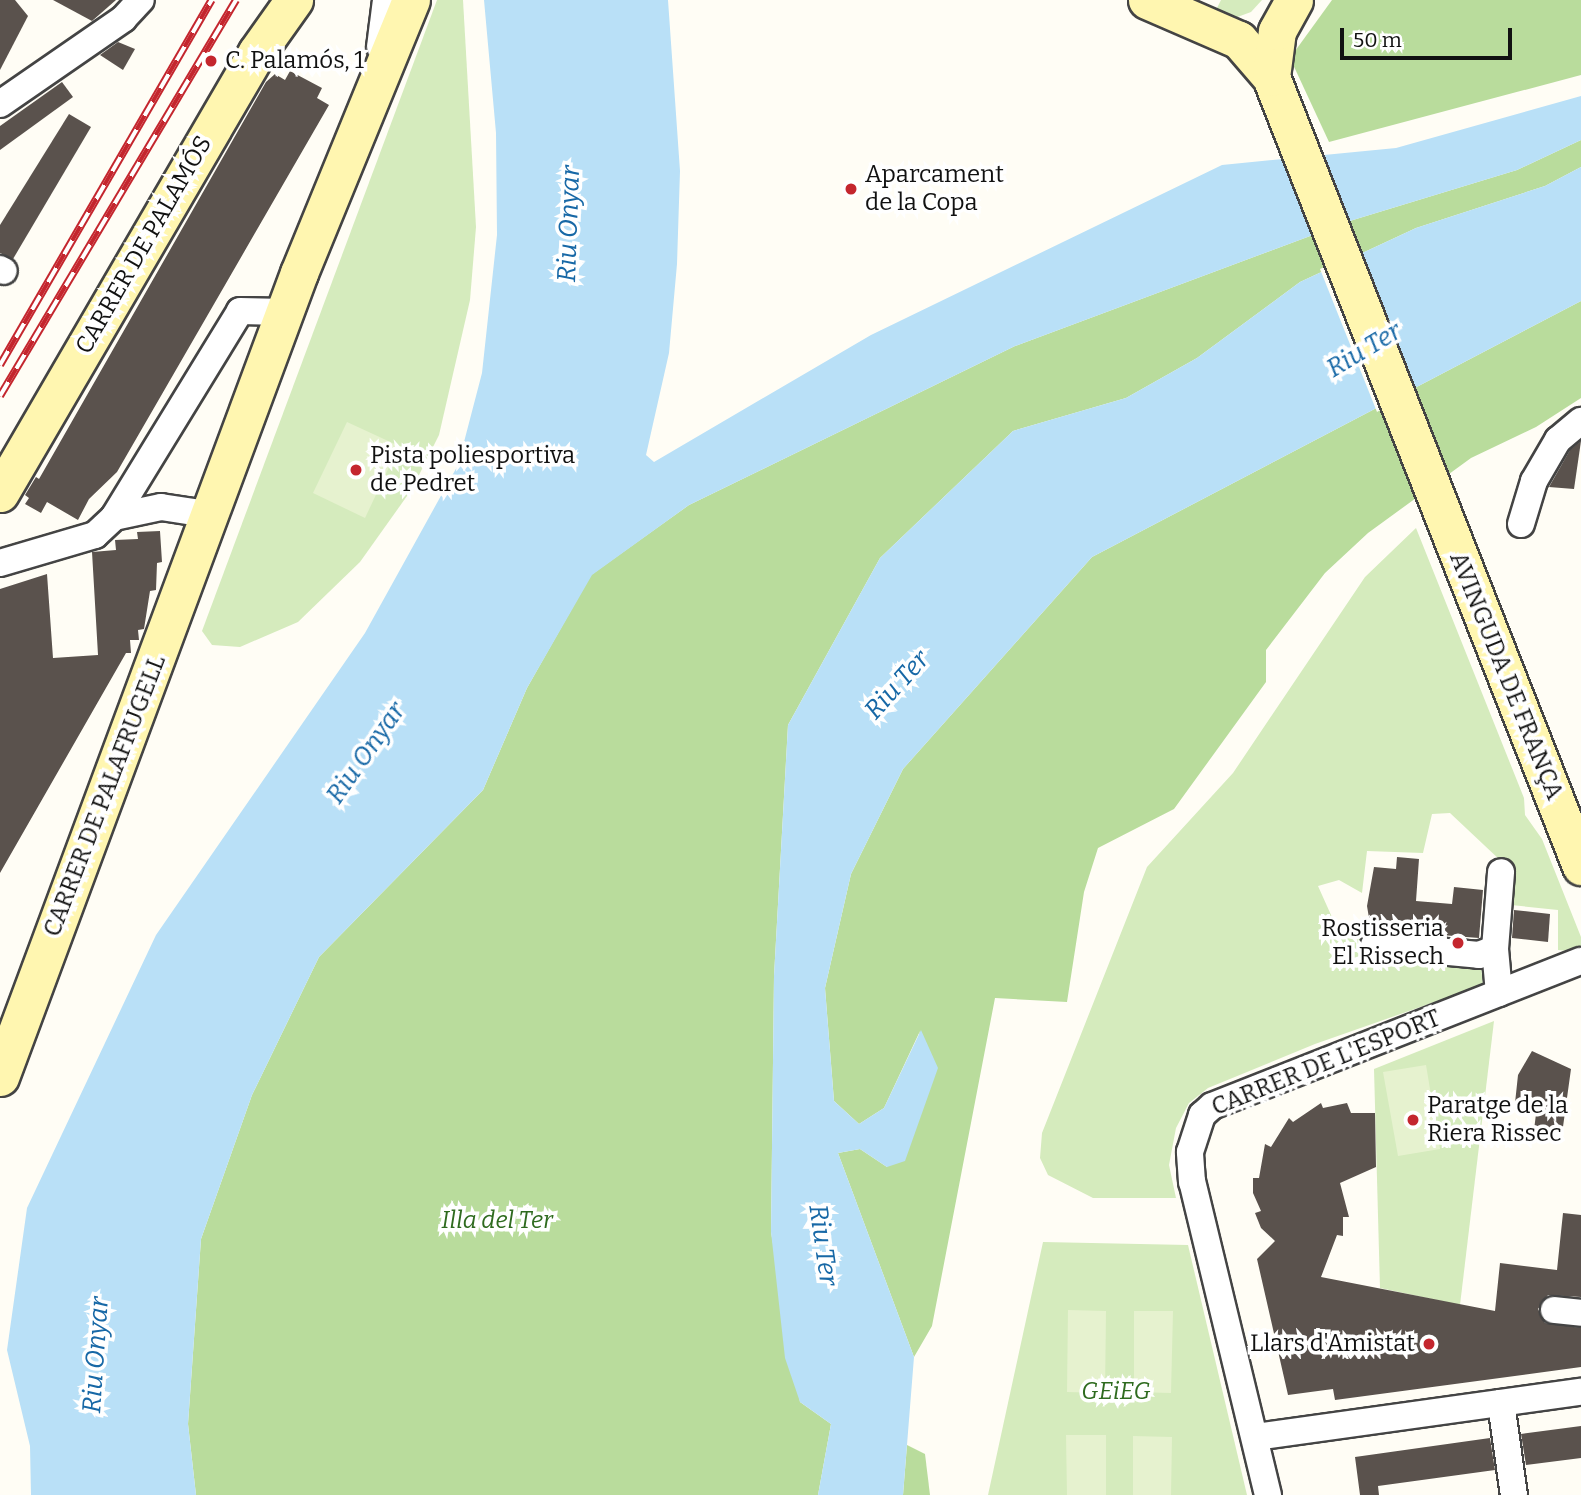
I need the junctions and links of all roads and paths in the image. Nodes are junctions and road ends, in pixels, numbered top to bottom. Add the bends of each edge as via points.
1 (141, 0) edge
2 (293, 0) edge
3 (386, 0) edge
4 (411, 0) edge
5 (1147, 0) edge
6 (1294, 0) edge
7 (1271, 76) junction
8 (0, 104) edge
9 (361, 120) junction
10 (284, 313) junction
11 (1581, 421) edge
12 (142, 473) junction
13 (0, 494) edge
14 (161, 507) junction
15 (207, 514) junction
16 (114, 517) junction
17 (1521, 524) dead end
18 (0, 564) edge
19 (1581, 866) edge
20 (1501, 872) dead end
21 (1374, 945) dead end
22 (1494, 949) junction
23 (1581, 961) edge
24 (1499, 993) junction
25 (0, 1077) edge
26 (1554, 1310) dead end
27 (1581, 1313) edge
28 (1581, 1392) edge
29 (1501, 1403) junction
30 (1255, 1437) junction
31 (1269, 1495) edge
32 (1514, 1495) edge

1 - 8 street via 123,19
2 - 13 street, CARRER DE PALAMÓS via 257,52
3 - 9 street
4 - 9 street, CARRER DE PALAFRUGELL
5 - 7 street via 1239,40
6 - 7 street via 1277,31
7 - 19 street, AVINGUDA DE FRANÇA
9 - 10 street, CARRER DE PALAFRUGELL
10 - 12 street via 240,311
10 - 15 street, CARRER DE PALAFRUGELL
11 - 17 street via 1558,440 1534,481
12 - 14 street
12 - 16 street
14 - 15 street
14 - 16 street
15 - 25 street, CARRER DE PALAFRUGELL
16 - 18 street via 94,535 70,545
20 - 22 street
21 - 22 street via 1479,955
22 - 24 street
23 - 24 street, CARRER DE L'ESPORT
24 - 30 street, CARRER DE L'ESPORT via 1212,1106 1202,1115 1191,1140 1192,1182
26 - 27 street
28 - 29 street
29 - 30 street
29 - 32 street
30 - 31 street, CARRER DE L'ESPORT

